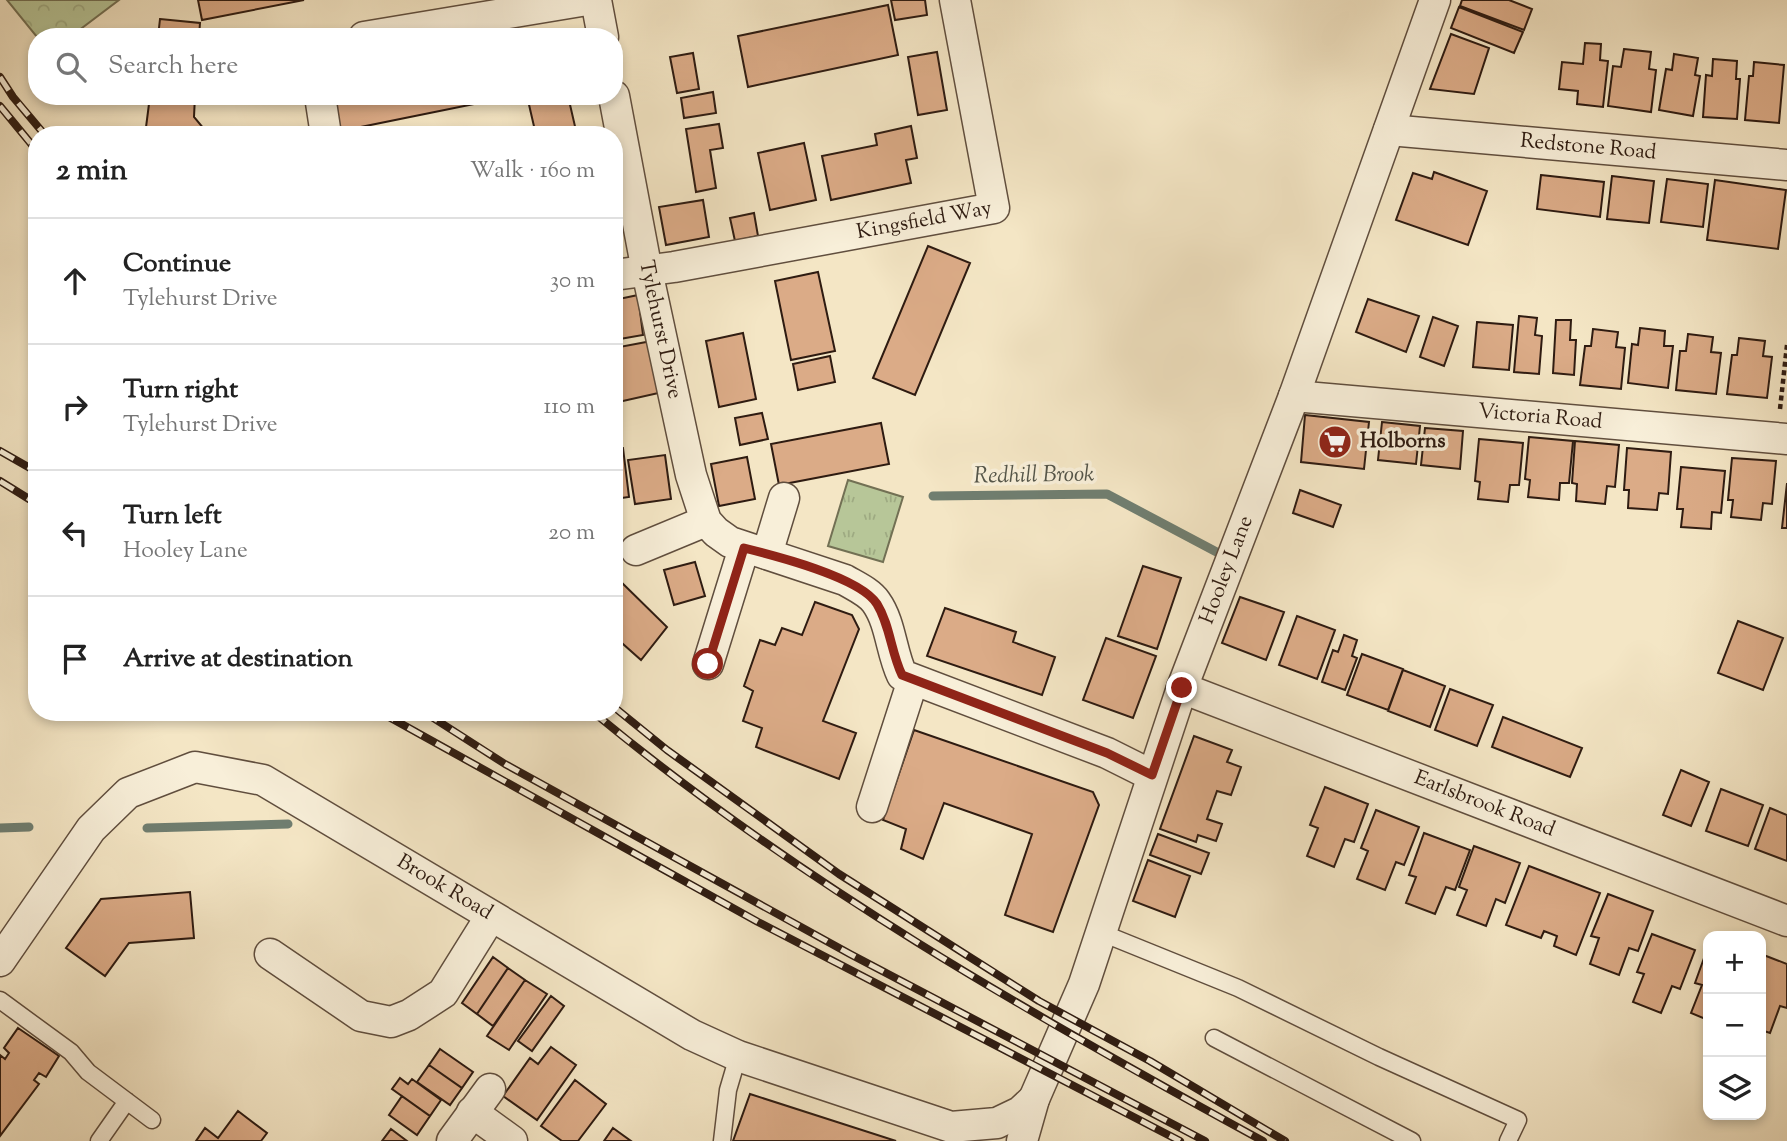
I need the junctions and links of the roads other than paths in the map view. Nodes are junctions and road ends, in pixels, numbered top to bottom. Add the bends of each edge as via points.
1 (587, 0) edge
2 (596, 0) edge
3 (955, 0) edge
4 (1435, 0) edge
5 (475, 9) edge
6 (400, 28) edge
7 (601, 28) edge
8 (321, 105) edge
9 (616, 105) edge
10 (325, 126) edge
11 (620, 126) edge
12 (1389, 130) junction
13 (623, 144) edge
14 (1787, 164) edge
15 (647, 271) junction
16 (623, 274) edge
17 (1294, 396) junction
18 (1782, 438) edge
19 (784, 498) dead end
20 (706, 521) junction
21 (636, 550) dead end
22 (756, 551) junction
23 (708, 664) dead end
24 (913, 680) junction
25 (1182, 688) junction
26 (1152, 775) junction
27 (872, 807) dead end
28 (491, 916) junction
29 (1787, 921) edge
30 (1102, 933) junction
31 (270, 954) dead end
32 (0, 961) edge
33 (0, 1000) edge
34 (1214, 1038) dead end
35 (738, 1056) junction
36 (1034, 1099) junction
37 (127, 1101) junction
38 (152, 1120) dead end
39 (956, 1134) edge
40 (99, 1141) edge
41 (452, 1141) edge
42 (512, 1141) edge
43 (722, 1141) edge
44 (1022, 1141) edge
45 (1412, 1141) edge
46 (1508, 1141) edge

1 - 5 street
2 - 7 street
3 - 15 street, Kingsfield Way via 993,208
4 - 12 street, Hooley Lane
5 - 6 street
8 - 10 street
9 - 11 street, Tylehurst Drive
12 - 14 street, Redstone Road
12 - 17 street, Hooley Lane
13 - 15 street, Tylehurst Drive
15 - 16 street
15 - 20 street, Tylehurst Drive via 691,475
17 - 18 street, Victoria Road
17 - 25 street, Hooley Lane
19 - 22 street
20 - 21 street
20 - 22 street via 730,542
22 - 23 street
22 - 24 street via 845,580 875,601 895,661 902,675
24 - 26 street via 1107,753
24 - 27 street
25 - 26 street, Hooley Lane
25 - 29 street, Earlsbrook Road
26 - 30 street, Hooley Lane
28 - 31 street via 443,993 391,1022 361,1016
28 - 32 street, Brook Road via 263,780 195,767 128,793 91,829
28 - 35 street, Brook Road via 692,1035
30 - 36 street, Hooley Lane
30 - 46 lane via 1238,988 1518,1120
33 - 37 lane
34 - 45 lane
35 - 39 street, Brook Road
35 - 43 lane via 728,1090
36 - 39 street, Brook Road via 997,1123
36 - 44 street, Hooley Lane
37 - 38 lane
37 - 40 lane
41 - 42 street via 481,1101

